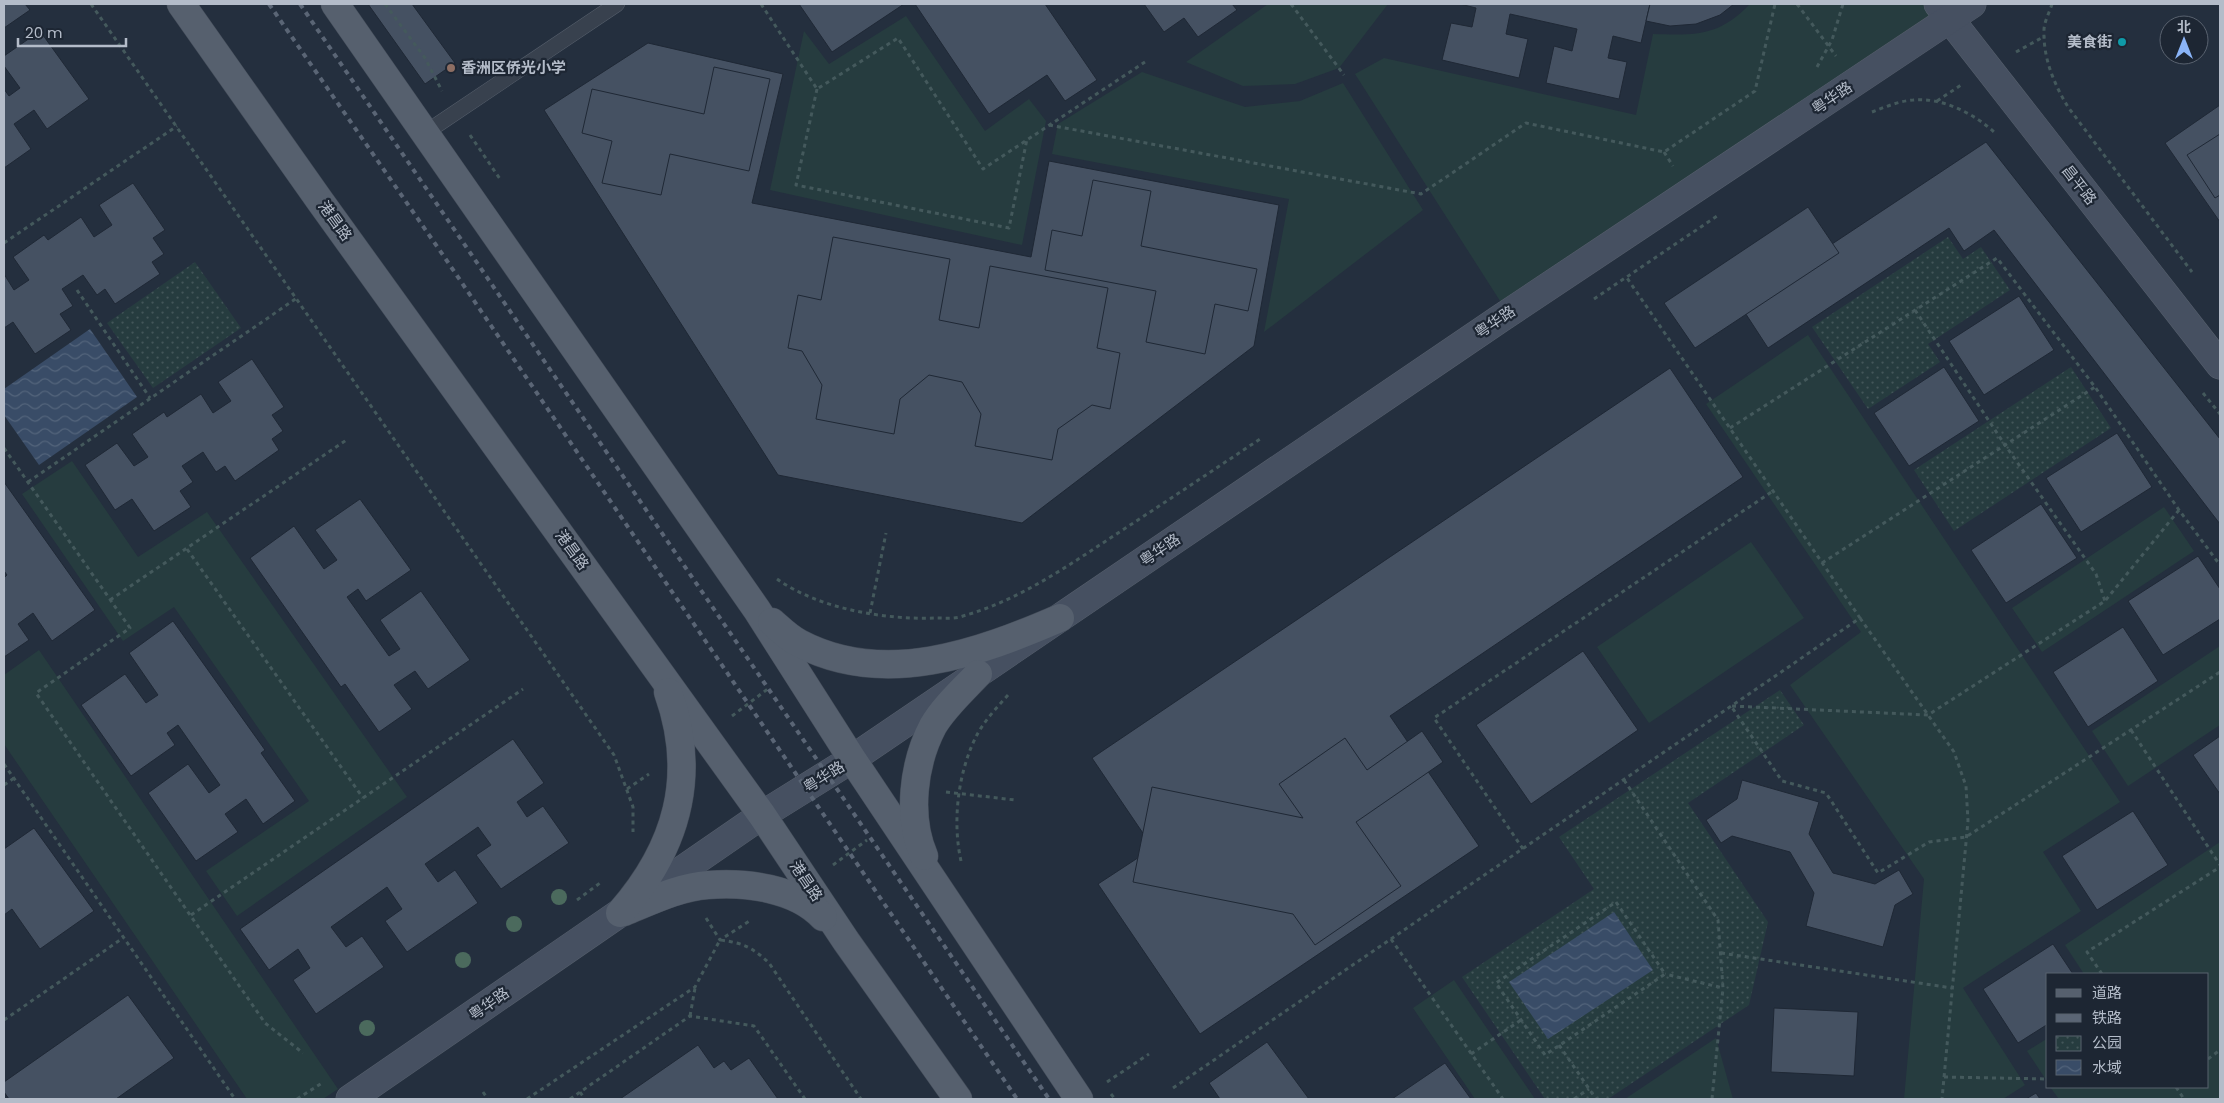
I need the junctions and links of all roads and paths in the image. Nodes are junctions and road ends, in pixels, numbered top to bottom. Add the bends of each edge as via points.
1 (91, 4) edge
2 (181, 4) edge
3 (336, 4) edge
4 (385, 4) edge
5 (617, 4) edge
6 (761, 4) edge
7 (1291, 4) edge
8 (1775, 4) edge
9 (1843, 4) edge
10 (1972, 4) edge
11 (2052, 4) edge
12 (1944, 12) edge
13 (1145, 62) dead end
14 (1816, 68) dead end
15 (1344, 75) dead end
16 (817, 89) junction
17 (455, 112) junction
18 (1867, 114) dead end
19 (1049, 125) junction
20 (177, 126) junction
21 (425, 133) junction
22 (1028, 139) junction
23 (2000, 139) dead end
24 (1664, 152) junction
25 (1681, 162) dead end
26 (1723, 212) dead end
27 (4, 242) edge
28 (1606, 248) junction
29 (1627, 278) junction
30 (2197, 279) dead end
31 (78, 290) dead end
32 (296, 298) junction
33 (1586, 304) dead end
34 (1915, 310) junction
35 (2220, 365) edge
36 (2094, 386) junction
37 (2202, 392) dead end
38 (150, 398) junction
39 (2220, 414) edge
40 (1730, 428) junction
41 (1270, 433) dead end
42 (348, 439) dead end
43 (2005, 445) junction
44 (4, 448) edge
45 (28, 482) junction
46 (1773, 491) junction
47 (2179, 510) junction
48 (886, 533) dead end
49 (187, 548) junction
50 (1822, 563) junction
51 (2220, 565) edge
52 (775, 578) dead end
53 (110, 600) junction
54 (2105, 601) junction
55 (757, 610) junction
56 (870, 614) junction
57 (1060, 618) junction
58 (1860, 618) junction
59 (2220, 672) edge
60 (978, 674) junction
61 (662, 675) junction
62 (523, 688) dead end
63 (1014, 689) dead end
64 (1731, 706) junction
65 (1928, 715) junction
66 (2131, 730) junction
67 (852, 759) junction
68 (4, 764) edge
69 (14, 778) junction
70 (1624, 780) junction
71 (4, 784) edge
72 (916, 788) junction
73 (960, 793) junction
74 (362, 798) junction
75 (1015, 800) dead end
76 (762, 815) junction
77 (1966, 837) junction
78 (633, 839) dead end
79 (1523, 849) junction
80 (962, 864) dead end
81 (2220, 866) edge
82 (607, 878) dead end
83 (938, 888) junction
84 (574, 902) dead end
85 (620, 913) junction
86 (191, 916) junction
87 (124, 938) junction
88 (1391, 939) junction
89 (846, 941) junction
90 (1721, 953) junction
91 (2101, 973) edge
92 (1665, 974) junction
93 (695, 987) junction
94 (1723, 988) junction
95 (1952, 988) junction
96 (690, 1016) junction
97 (4, 1020) edge
98 (1521, 1020) junction
99 (1559, 1045) junction
100 (2220, 1050) edge
101 (303, 1053) dead end
102 (1149, 1054) dead end
103 (1471, 1054) junction
104 (2209, 1058) edge
105 (1944, 1077) junction
106 (2046, 1079) edge
107 (324, 1082) dead end
108 (1105, 1084) dead end
109 (1173, 1088) dead end
110 (2177, 1088) edge
111 (1589, 1089) junction
112 (483, 1092) dead end
113 (580, 1092) junction
114 (235, 1099) edge
115 (297, 1099) edge
116 (350, 1099) edge
117 (488, 1099) edge
118 (527, 1099) edge
119 (570, 1099) edge
120 (585, 1099) edge
121 (805, 1099) edge
122 (861, 1099) edge
123 (958, 1099) edge
124 (1079, 1099) edge
125 (1503, 1099) edge
126 (1574, 1099) edge
127 (1596, 1099) edge
128 (1712, 1099) edge
129 (1942, 1099) edge
130 (2184, 1099) edge

1 - 20 path
2 - 61 main road, 港昌路
3 - 21 main road
4 - 17 path via 425,58
5 - 17 lane
6 - 16 path
7 - 15 path
8 - 24 path via 1755,91
9 - 14 path via 1832,40
10 - 12 main road, 粤华路
11 - 30 path via 2044,28 2047,59 2055,86
12 - 28 main road, 粤华路
12 - 35 main road, 昌平路
13 - 19 path
16 - 22 path via 898,38 983,168
16 - 22 path via 796,185 1009,228
17 - 21 lane
18 - 23 path via 1914,99 1936,101 1974,117
19 - 22 path
19 - 24 path via 1421,194 1526,123
20 - 27 path
20 - 32 path
21 - 55 main road
24 - 25 path via 1673,167
26 - 29 path
28 - 29 path
28 - 57 main road, 粤华路
29 - 33 path
29 - 40 path
31 - 38 path
32 - 38 path
32 - 78 path via 614,755 633,807
34 - 36 path via 1997,258
34 - 40 path
34 - 43 path
36 - 43 path
36 - 47 path
37 - 39 path
38 - 45 path
40 - 46 path
41 - 56 path via 1048,580 994,605 960,617 915,619
42 - 49 path
43 - 50 path
43 - 54 path via 2096,574
44 - 45 path
45 - 53 path
46 - 50 path
46 - 79 path via 1434,718
47 - 51 path
47 - 54 path
48 - 56 path
49 - 53 path
49 - 74 path
50 - 58 path
52 - 56 path via 791,589 822,602
53 - 86 path via 130,628 36,693
54 - 65 path
55 - 57 main road via 798,643 822,653 846,659 904,664 978,650 1008,641
55 - 67 main road
57 - 60 main road, 粤华路
58 - 64 path
58 - 65 path
59 - 66 path
60 - 67 main road, 粤华路
60 - 72 main road via 934,725 920,754
61 - 76 main road, 港昌路
61 - 85 main road via 679,738 681,786 678,808 659,860 642,889
62 - 74 path
63 - 73 path via 978,733 968,756
64 - 65 path
64 - 70 path
64 - 77 path via 1782,781 1826,793 1878,873 1929,842
65 - 77 path via 1954,752 1966,786
66 - 77 path
66 - 81 path
67 - 76 main road, 粤华路
67 - 83 main road
68 - 69 path
69 - 71 path
69 - 87 path
70 - 79 path
70 - 90 path via 1718,920
72 - 73 path
72 - 83 main road via 915,817 921,849
73 - 75 path
73 - 80 path via 956,827
74 - 86 path
76 - 85 main road, 粤华路
76 - 89 main road, 港昌路
77 - 95 path
79 - 88 path
81 - 91 path via 2087,952
82 - 84 path
83 - 124 main road
85 - 89 main road via 668,894 707,884 750,885 789,895 819,912
85 - 116 main road, 粤华路
86 - 101 path via 266,1023
87 - 97 path
87 - 114 path
88 - 103 path
88 - 109 path
89 - 123 main road, 港昌路
90 - 94 path
90 - 95 path
92 - 94 path
92 - 98 path via 1616,902 1496,983
92 - 99 path
93 - 96 path
93 - 118 path
93 - 122 path via 720,940 740,943 755,950 769,962
94 - 128 path
95 - 105 path
96 - 113 path
96 - 121 path via 754,1026
98 - 99 path via 1545,1055
98 - 103 path
99 - 111 path
100 - 104 path
102 - 108 path
103 - 125 path
105 - 106 path
105 - 129 path
107 - 115 path
110 - 130 path
111 - 126 path
111 - 127 path
112 - 117 path
113 - 119 path
113 - 120 path

